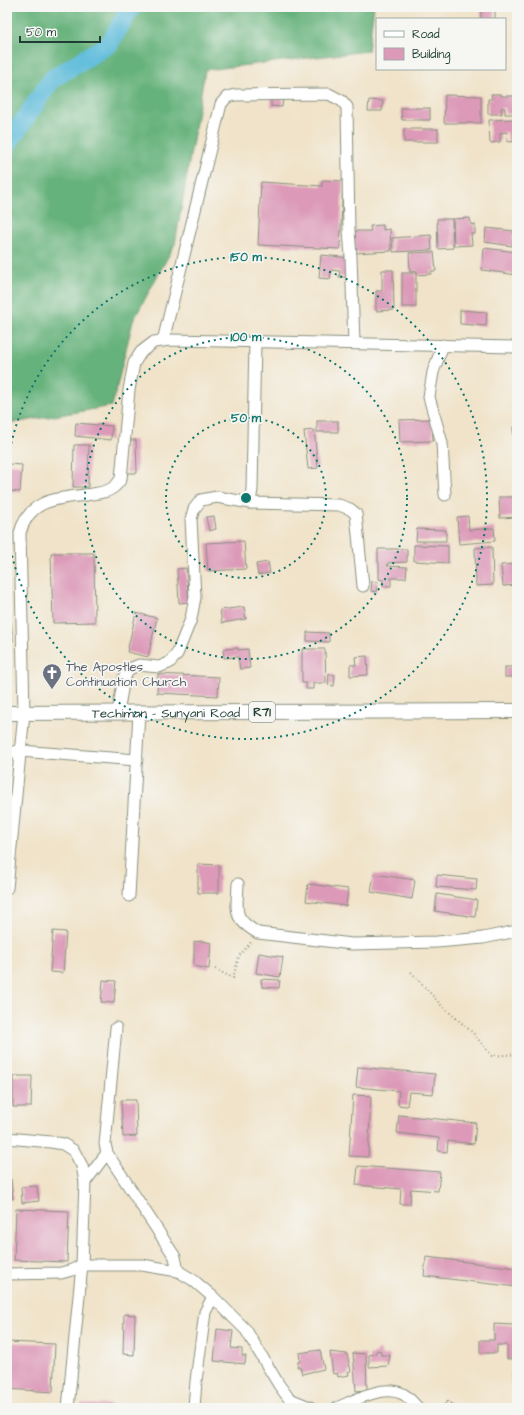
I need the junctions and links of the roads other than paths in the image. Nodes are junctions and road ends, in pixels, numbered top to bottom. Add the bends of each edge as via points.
1 (163, 341) junction
2 (254, 342) junction
3 (354, 343) junction
4 (443, 345) junction
5 (517, 346) edge
6 (445, 495) dead end
7 (250, 503) junction
8 (363, 586) dead end
9 (517, 711) edge
10 (118, 712) junction
11 (140, 712) junction
12 (7, 713) edge
13 (24, 713) junction
14 (20, 751) junction
15 (7, 753) edge
16 (137, 760) junction
17 (238, 884) dead end
18 (7, 888) edge
19 (130, 896) dead end
20 (517, 930) edge
21 (116, 1028) dead end
22 (7, 1138) edge
23 (108, 1153) junction
24 (85, 1182) junction
25 (82, 1265) junction
26 (178, 1271) junction
27 (7, 1274) edge
28 (213, 1297) junction
29 (293, 1404) edge
30 (417, 1407) dead end
31 (68, 1408) edge
32 (194, 1408) edge
33 (312, 1408) edge
34 (337, 1408) edge

1 - 2 street
1 - 3 street via 221,104 227,97 236,95 329,94 347,107
1 - 13 street via 154,342 134,363 121,479 115,487 104,492 46,501 23,522 20,533
2 - 3 street
2 - 7 street
3 - 4 street
4 - 5 street
4 - 6 street via 433,372 430,397 442,443
7 - 8 street via 339,505 350,509 356,514
7 - 10 street via 217,497 201,500 194,509 191,519 195,597 191,619 177,654 169,663 159,667 139,665 129,669 124,678
9 - 11 main road, Techiman - Sunyani Road / R71
10 - 11 main road, Techiman - Sunyani Road / R71
10 - 13 main road, Techiman - Sunyani Road / R71
11 - 16 street
12 - 13 main road, Techiman - Sunyani Road / R71
13 - 14 street
14 - 15 street
14 - 16 street
14 - 18 street
16 - 19 street
17 - 20 street via 237,914 245,925 258,933 352,944 437,942 483,938
21 - 23 street via 105,1144
22 - 24 street via 63,1144 74,1151 82,1166
23 - 24 street
23 - 26 street via 175,1256
24 - 25 street
25 - 26 street via 142,1265
25 - 27 street via 61,1273
25 - 31 street
26 - 28 street via 194,1280
28 - 29 street via 246,1330
28 - 32 street via 205,1312
29 - 33 street
30 - 34 street via 405,1395 389,1391 366,1395

